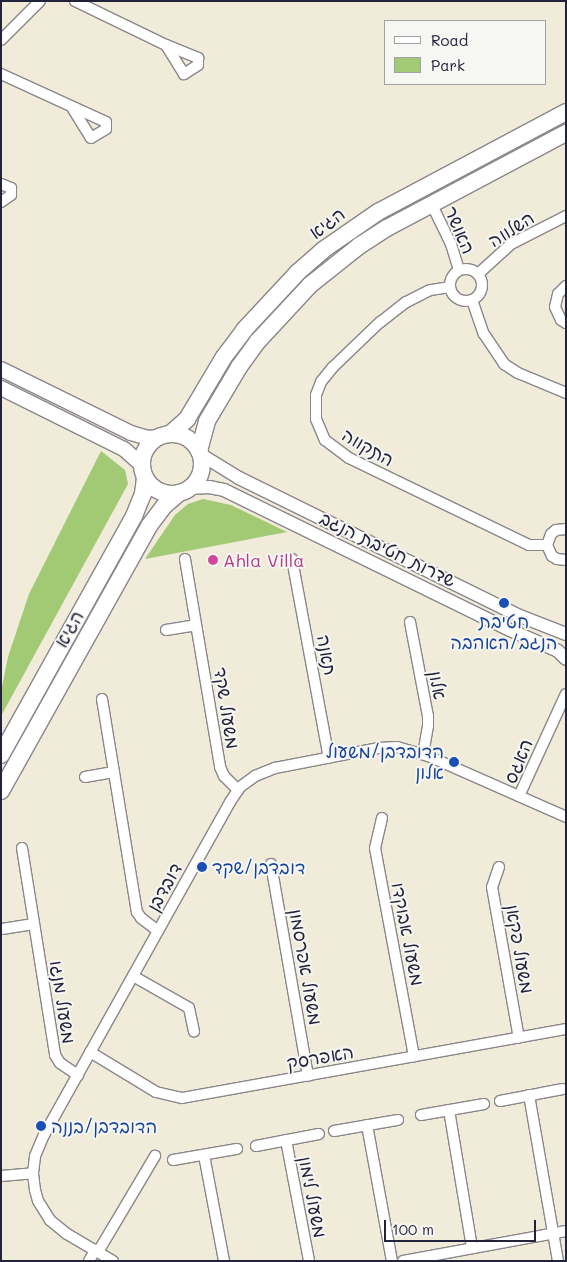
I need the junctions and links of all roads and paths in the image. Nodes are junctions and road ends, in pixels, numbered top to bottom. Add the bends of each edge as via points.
1 (40, 1) edge
2 (75, 1) edge
3 (2, 37) edge
4 (166, 45) dead end
5 (1, 74) edge
6 (73, 109) dead end
7 (566, 112) edge
8 (566, 133) edge
9 (1, 184) edge
10 (1, 202) edge
11 (431, 203) junction
12 (566, 216) edge
13 (459, 270) junction
14 (478, 274) junction
15 (566, 286) edge
16 (450, 287) junction
17 (472, 300) junction
18 (566, 323) edge
19 (1, 369) edge
20 (1, 388) edge
21 (566, 393) edge
22 (164, 435) junction
23 (199, 452) junction
24 (144, 472) junction
25 (185, 491) junction
26 (566, 529) edge
27 (546, 545) junction
28 (185, 559) dead end
29 (292, 559) dead end
30 (566, 560) edge
31 (410, 622) dead end
32 (196, 625) junction
33 (166, 630) dead end
34 (566, 634) edge
35 (566, 650) edge
36 (566, 657) edge
37 (566, 694) edge
38 (102, 699) dead end
39 (561, 715) edge
40 (423, 754) junction
41 (1, 755) edge
42 (329, 758) junction
43 (114, 772) junction
44 (86, 777) dead end
45 (238, 790) junction
46 (1, 791) edge
47 (519, 796) junction
48 (566, 816) edge
49 (382, 818) dead end
50 (22, 848) dead end
51 (271, 864) dead end
52 (499, 868) dead end
53 (34, 924) junction
54 (2, 929) edge
55 (158, 931) junction
56 (133, 976) junction
57 (566, 1029) edge
58 (194, 1031) dead end
59 (519, 1038) junction
60 (90, 1052) junction
61 (414, 1056) junction
62 (78, 1074) junction
63 (308, 1076) junction
64 (563, 1090) dead end
65 (529, 1096) junction
66 (500, 1101) dead end
67 (484, 1104) dead end
68 (449, 1110) junction
69 (421, 1115) dead end
70 (398, 1120) dead end
71 (367, 1125) junction
72 (334, 1131) dead end
73 (319, 1134) dead end
74 (286, 1140) junction
75 (256, 1146) dead end
76 (236, 1149) dead end
77 (204, 1155) junction
78 (155, 1156) dead end
79 (173, 1160) dead end
80 (34, 1173) junction
81 (1, 1176) edge
82 (566, 1231) edge
83 (553, 1233) junction
84 (472, 1248) junction
85 (102, 1256) edge
86 (89, 1261) edge
87 (224, 1261) edge
88 (309, 1261) edge
89 (392, 1261) edge
90 (403, 1261) edge
91 (558, 1261) edge

1 - 3 street
2 - 4 street
5 - 6 street
7 - 22 highway, הגיא via 378,212 323,250 244,330 187,419
8 - 11 highway
9 - 10 street via 11,188 11,195
11 - 13 street, האושר via 451,244
11 - 23 highway via 359,246 310,285 284,312 239,367 207,421
12 - 14 street, השלווה via 512,244
13 - 14 street
13 - 16 street
14 - 17 street via 481,290
15 - 18 street via 558,294 555,307
16 - 17 street via 455,297
16 - 27 street, התקווה via 430,290 406,302 380,322 334,367 321,382 316,395 316,419 325,440 338,452 529,545
17 - 21 street via 484,334 504,364
19 - 22 main road via 142,438
20 - 24 main road via 114,444 133,456
22 - 23 highway via 187,438
22 - 24 highway via 146,448
23 - 25 highway via 202,462 200,474
23 - 34 street, שדרות חטיבת הנגב via 256,487 520,616
24 - 25 highway via 152,486 161,492
24 - 41 highway, הגיא via 142,499 134,516
25 - 36 street, שדרות חטיבת הנגב via 209,487 224,490
25 - 46 highway, הגיא via 164,506 149,526
26 - 27 street via 556,530
27 - 30 street via 557,560
28 - 32 street, משעול שקד
29 - 42 street, תאנה
31 - 40 street, אלון via 428,716
32 - 33 street
32 - 45 street, משעול שקד via 220,767
35 - 36 street
37 - 39 street, האגס
38 - 43 street
39 - 47 street, האגס
40 - 42 street, דובדבן via 402,748 385,748
40 - 47 street, דובדבן
42 - 45 street, דובדבן via 268,770
43 - 44 street
43 - 55 street via 137,912
45 - 55 street, דובדבן
47 - 48 street, האגס
49 - 61 street, משעול אבוקדו via 375,848
50 - 53 street, משעול מנגו
51 - 63 street, משעול אפרסמון
52 - 59 street, משעול פקאן via 492,887
53 - 54 street
53 - 62 street, משעול מנגו via 55,1055 60,1063
55 - 56 street, דובדבן
56 - 58 street via 189,1008
56 - 60 street, דובדבן
57 - 59 street, האפרסק
59 - 61 street, האפרסק
60 - 62 street, דובדבן
60 - 63 street, האפרסק via 151,1090 177,1098
61 - 63 street, האפרסק
62 - 80 street, דובדבן via 39,1145
64 - 65 street
65 - 66 street
65 - 83 street
67 - 68 street
68 - 69 street
68 - 84 street
70 - 71 street
71 - 72 street
71 - 89 street
73 - 74 street, משעול לימון
74 - 75 street, משעול לימון
74 - 88 street, משעול לימון
76 - 77 street
77 - 79 street
77 - 87 street
78 - 85 street
80 - 81 street
80 - 85 street, דובדבן via 38,1201 50,1220
82 - 83 street
83 - 84 street
83 - 91 street
84 - 90 street
85 - 86 street

